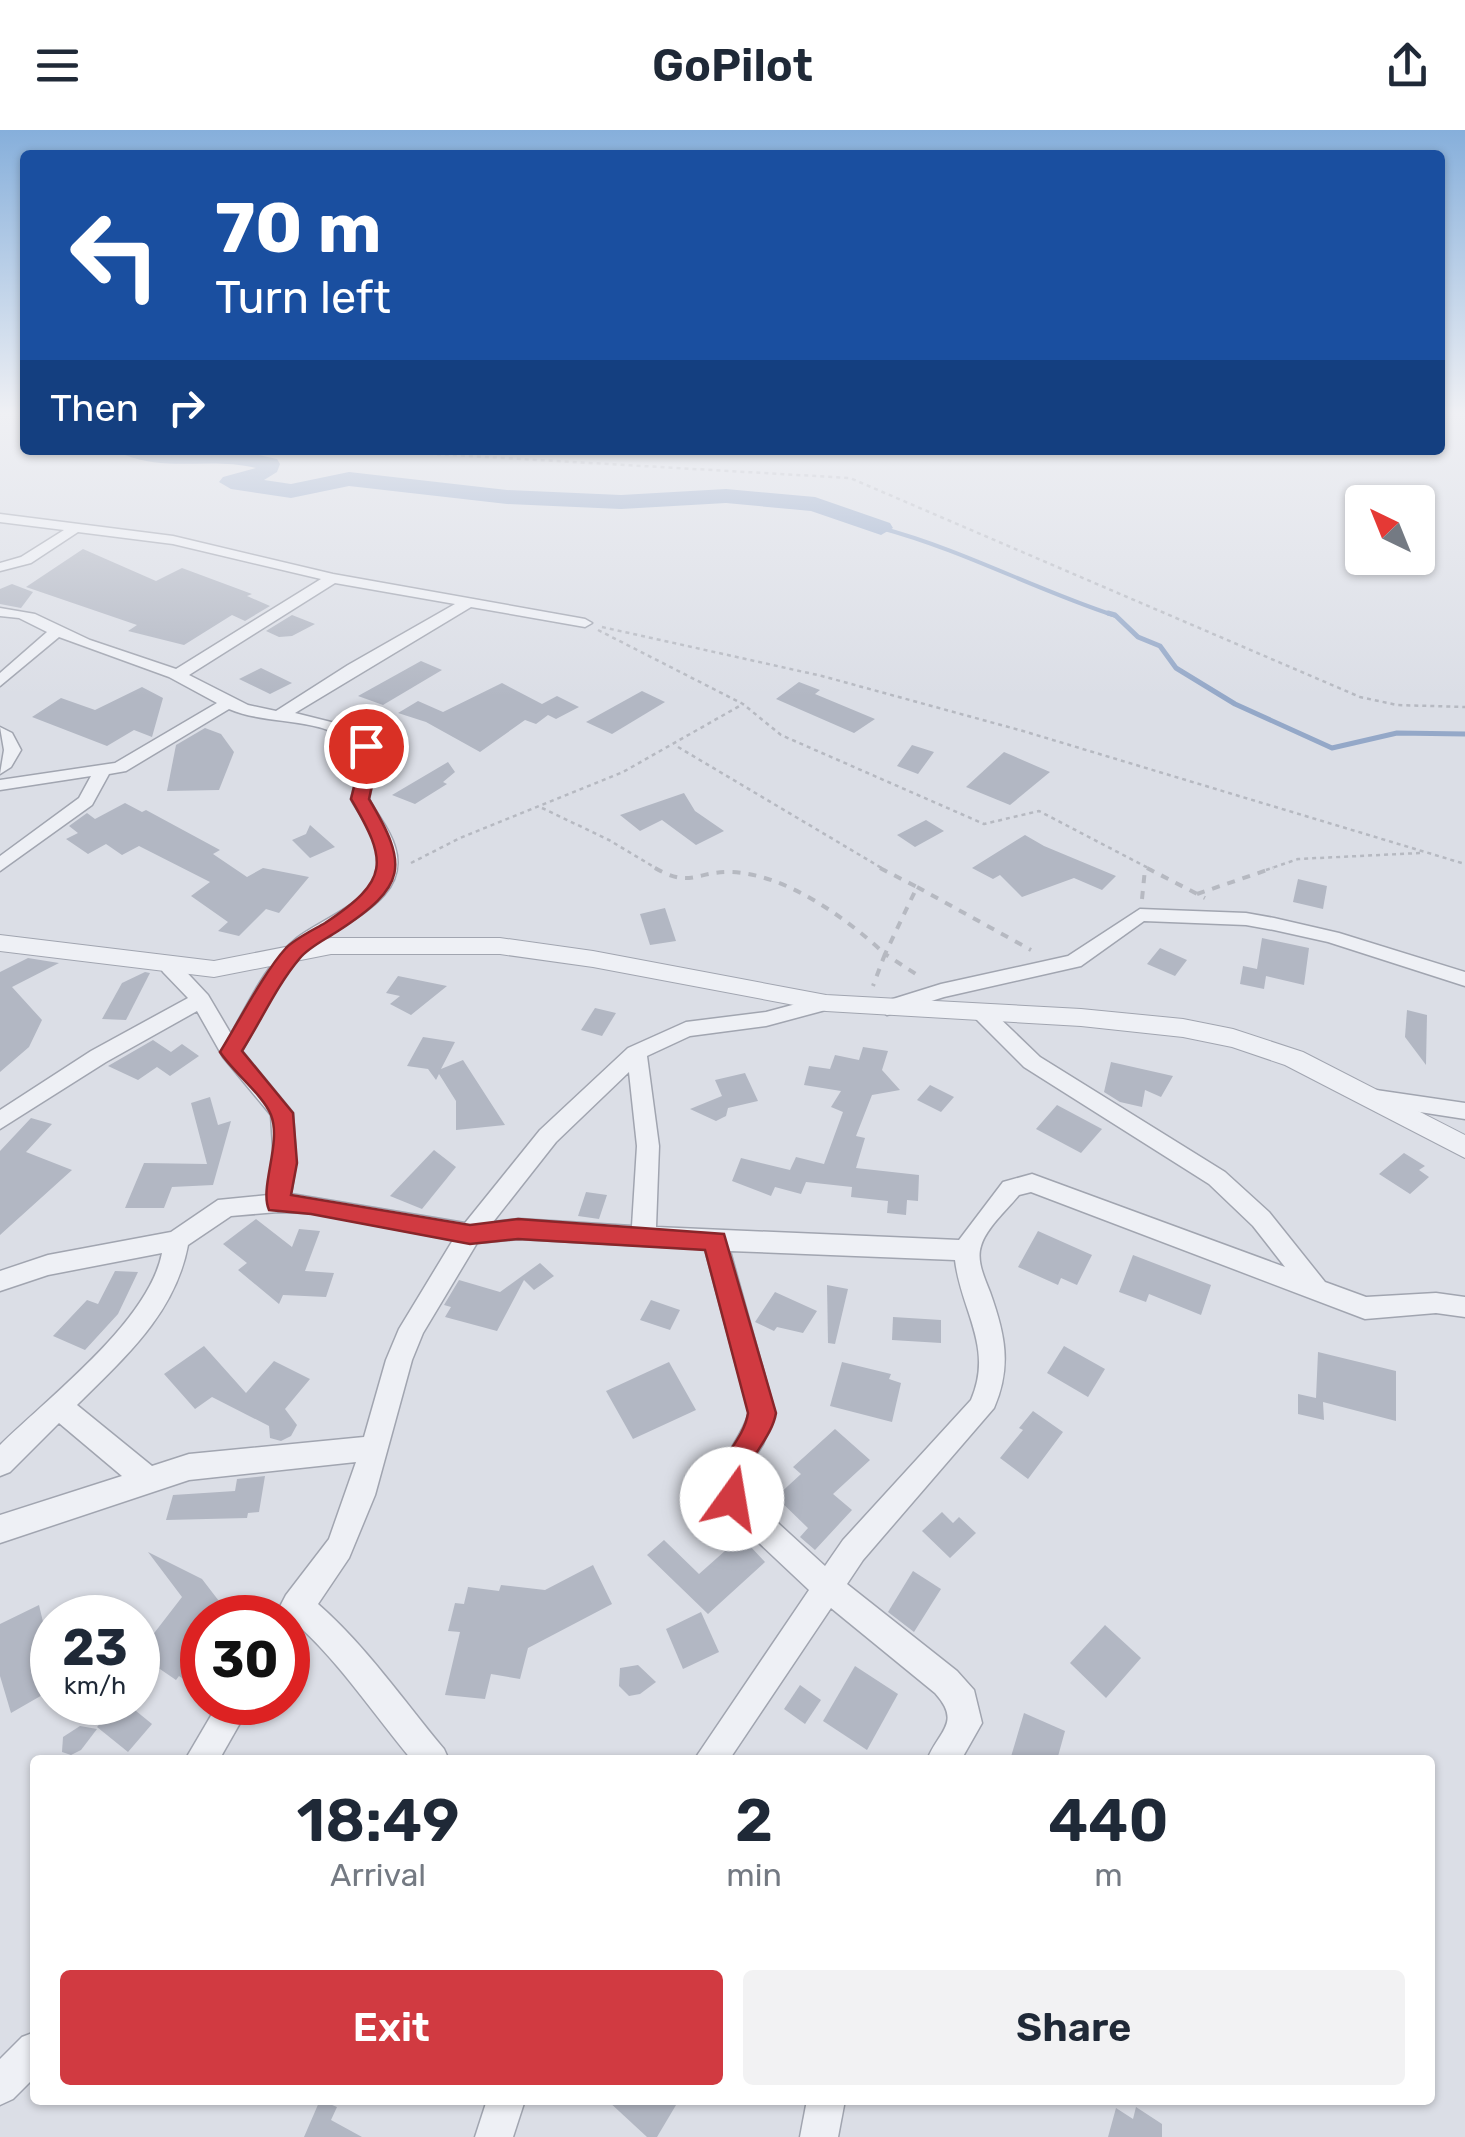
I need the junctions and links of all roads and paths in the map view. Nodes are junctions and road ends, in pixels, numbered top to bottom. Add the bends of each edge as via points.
1 (921, 509) edge
2 (0, 518) edge
3 (73, 530) junction
4 (0, 568) edge
5 (333, 578) junction
6 (469, 602) junction
7 (0, 612) edge
8 (585, 624) junction
9 (57, 631) junction
10 (178, 676) junction
11 (0, 681) edge
12 (229, 702) junction
13 (743, 704) junction
14 (1465, 708) edge
15 (282, 714) junction
16 (0, 732) edge
17 (678, 747) junction
18 (0, 769) edge
19 (102, 771) junction
20 (0, 785) edge
21 (542, 808) junction
22 (1424, 853) junction
23 (1465, 864) edge
24 (0, 865) edge
25 (1146, 869) junction
26 (385, 880) junction
27 (917, 887) junction
28 (1198, 894) junction
29 (1140, 915) junction
30 (1246, 919) junction
31 (0, 943) edge
32 (294, 952) junction
33 (885, 954) junction
34 (1074, 961) junction
35 (170, 967) junction
36 (1465, 980) edge
37 (941, 990) junction
38 (201, 1000) junction
39 (826, 1002) junction
40 (876, 1007) junction
41 (982, 1013) junction
42 (231, 1052) junction
43 (636, 1053) junction
44 (1376, 1098) junction
45 (1465, 1111) edge
46 (0, 1122) edge
47 (1465, 1148) edge
48 (278, 1204) junction
49 (470, 1234) junction
50 (642, 1238) junction
51 (177, 1240) junction
52 (715, 1241) junction
53 (967, 1250) junction
54 (0, 1281) edge
55 (1319, 1294) junction
56 (1465, 1307) edge
57 (59, 1406) junction
58 (375, 1448) junction
59 (0, 1463) edge
60 (146, 1479) junction
61 (0, 1529) edge
62 (826, 1586) junction
63 (305, 1595) edge
64 (310, 1624) edge
65 (223, 1725) edge
66 (205, 1755) edge
67 (429, 1755) edge
68 (713, 1755) edge
69 (946, 1755) edge
70 (30, 2055) edge
71 (0, 2086) edge
72 (504, 2105) edge
73 (825, 2105) edge
74 (494, 2137) edge
75 (819, 2137) edge

1 - 14 path via 1360,698
2 - 3 street
3 - 4 street
3 - 5 street via 173,540
5 - 6 street
5 - 10 street
6 - 8 street
6 - 15 street
7 - 9 street via 32,616
8 - 13 path
8 - 22 path via 822,676
9 - 10 street
9 - 11 street
10 - 12 street
12 - 15 street
12 - 19 street via 130,762
13 - 17 path
13 - 25 path via 781,735 950,810 992,825 1027,809 1040,811
15 - 26 street via 335,726 366,746 360,799 389,856
16 - 18 street via 14,748
17 - 21 path
17 - 27 path
19 - 20 street
19 - 24 street via 86,800
21 - 26 path via 452,839
21 - 33 path via 678,880 731,872 784,889 861,929
22 - 23 path
22 - 28 path via 1298,859
25 - 28 path
25 - 29 path
26 - 32 street via 346,918
27 - 33 path
27 - 34 path via 1022,946
28 - 30 path
29 - 30 street
29 - 34 street
30 - 36 street
31 - 35 street
32 - 35 street via 246,968
32 - 39 street via 522,947
32 - 42 street
33 - 37 path
33 - 40 path
34 - 37 street
35 - 38 street
37 - 40 street
38 - 42 street
38 - 46 street
39 - 40 street
39 - 43 street via 686,1030
40 - 41 street
41 - 44 street via 1168,1026 1235,1039
41 - 55 street via 1032,1062 1217,1178 1261,1219
42 - 48 street via 282,1113 285,1163
43 - 49 street via 548,1136
43 - 50 street via 651,1168
44 - 45 street
44 - 47 street
48 - 49 street via 311,1204
48 - 51 street via 226,1207
49 - 50 street via 518,1229
49 - 58 street via 412,1329
50 - 52 street
51 - 54 street
51 - 57 street via 171,1272 144,1321
52 - 53 street
52 - 62 street via 762,1413 726,1487
53 - 55 street via 1011,1188 1032,1184
53 - 62 street via 997,1358 994,1384 982,1408 880,1516
55 - 56 street via 1365,1308
57 - 59 street
57 - 60 street
58 - 60 street via 189,1466
58 - 63 street via 339,1548
60 - 61 street
62 - 68 street
62 - 69 street via 963,1700 966,1723
64 - 67 street via 344,1646
65 - 66 street
70 - 71 street
72 - 74 street
73 - 75 street

